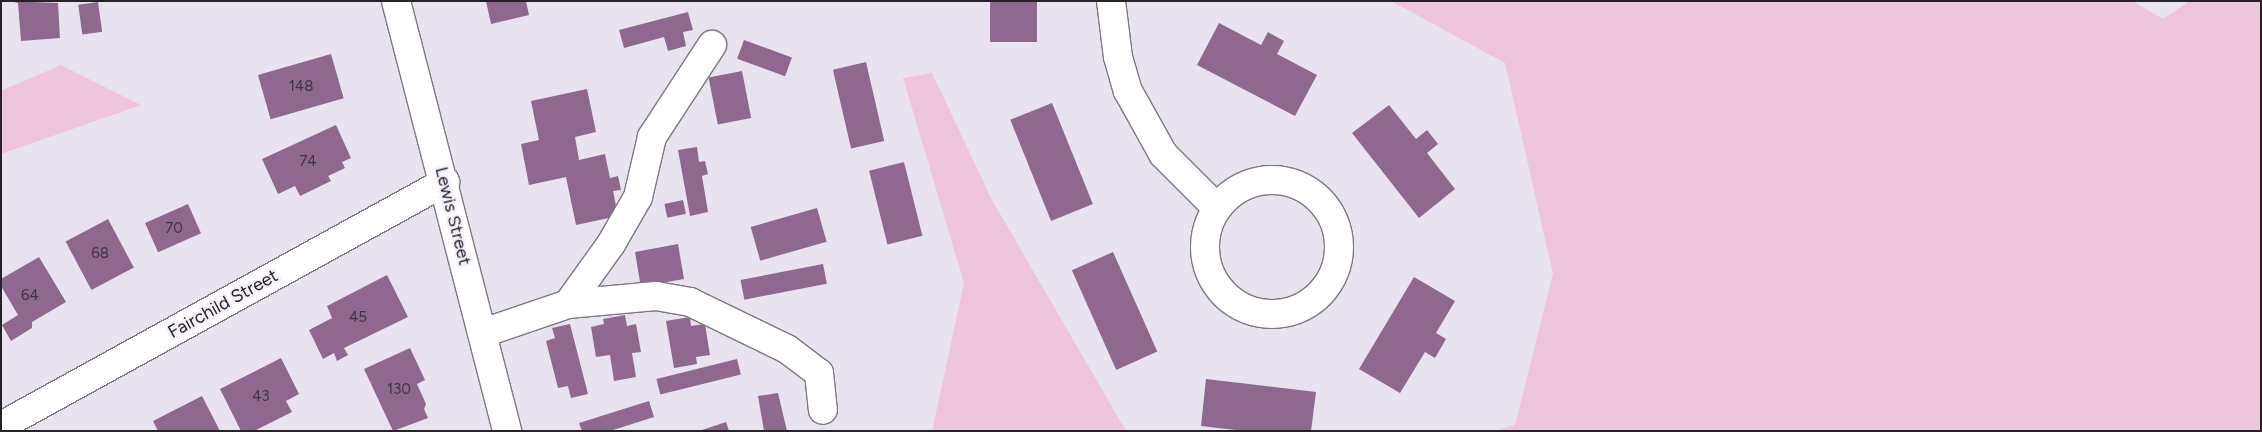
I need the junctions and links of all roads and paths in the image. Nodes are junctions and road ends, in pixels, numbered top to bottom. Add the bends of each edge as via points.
1 (396, 1) edge
2 (1111, 1) edge
3 (712, 45) dead end
4 (445, 182) junction
5 (1218, 208) junction
6 (568, 304) junction
7 (483, 333) junction
8 (823, 410) dead end
9 (1, 426) edge
10 (507, 431) edge

1 - 4 street, Lewis Street
2 - 5 street via 1118,57 1128,92 1163,154
3 - 6 street via 652,137 638,197 611,244
4 - 7 street, Lewis Street
4 - 9 street, Fairchild Street
5 - 5 street via 1208,228 1206,256 1209,271 1219,289 1235,304 1255,313 1277,315 1298,310 1316,298 1330,281 1338,262 1339,242 1331,216 1309,191 1283,182 1250,184 1232,193
6 - 7 street
6 - 8 street via 656,296 690,302 787,349 819,373
7 - 10 street, Lewis Street

